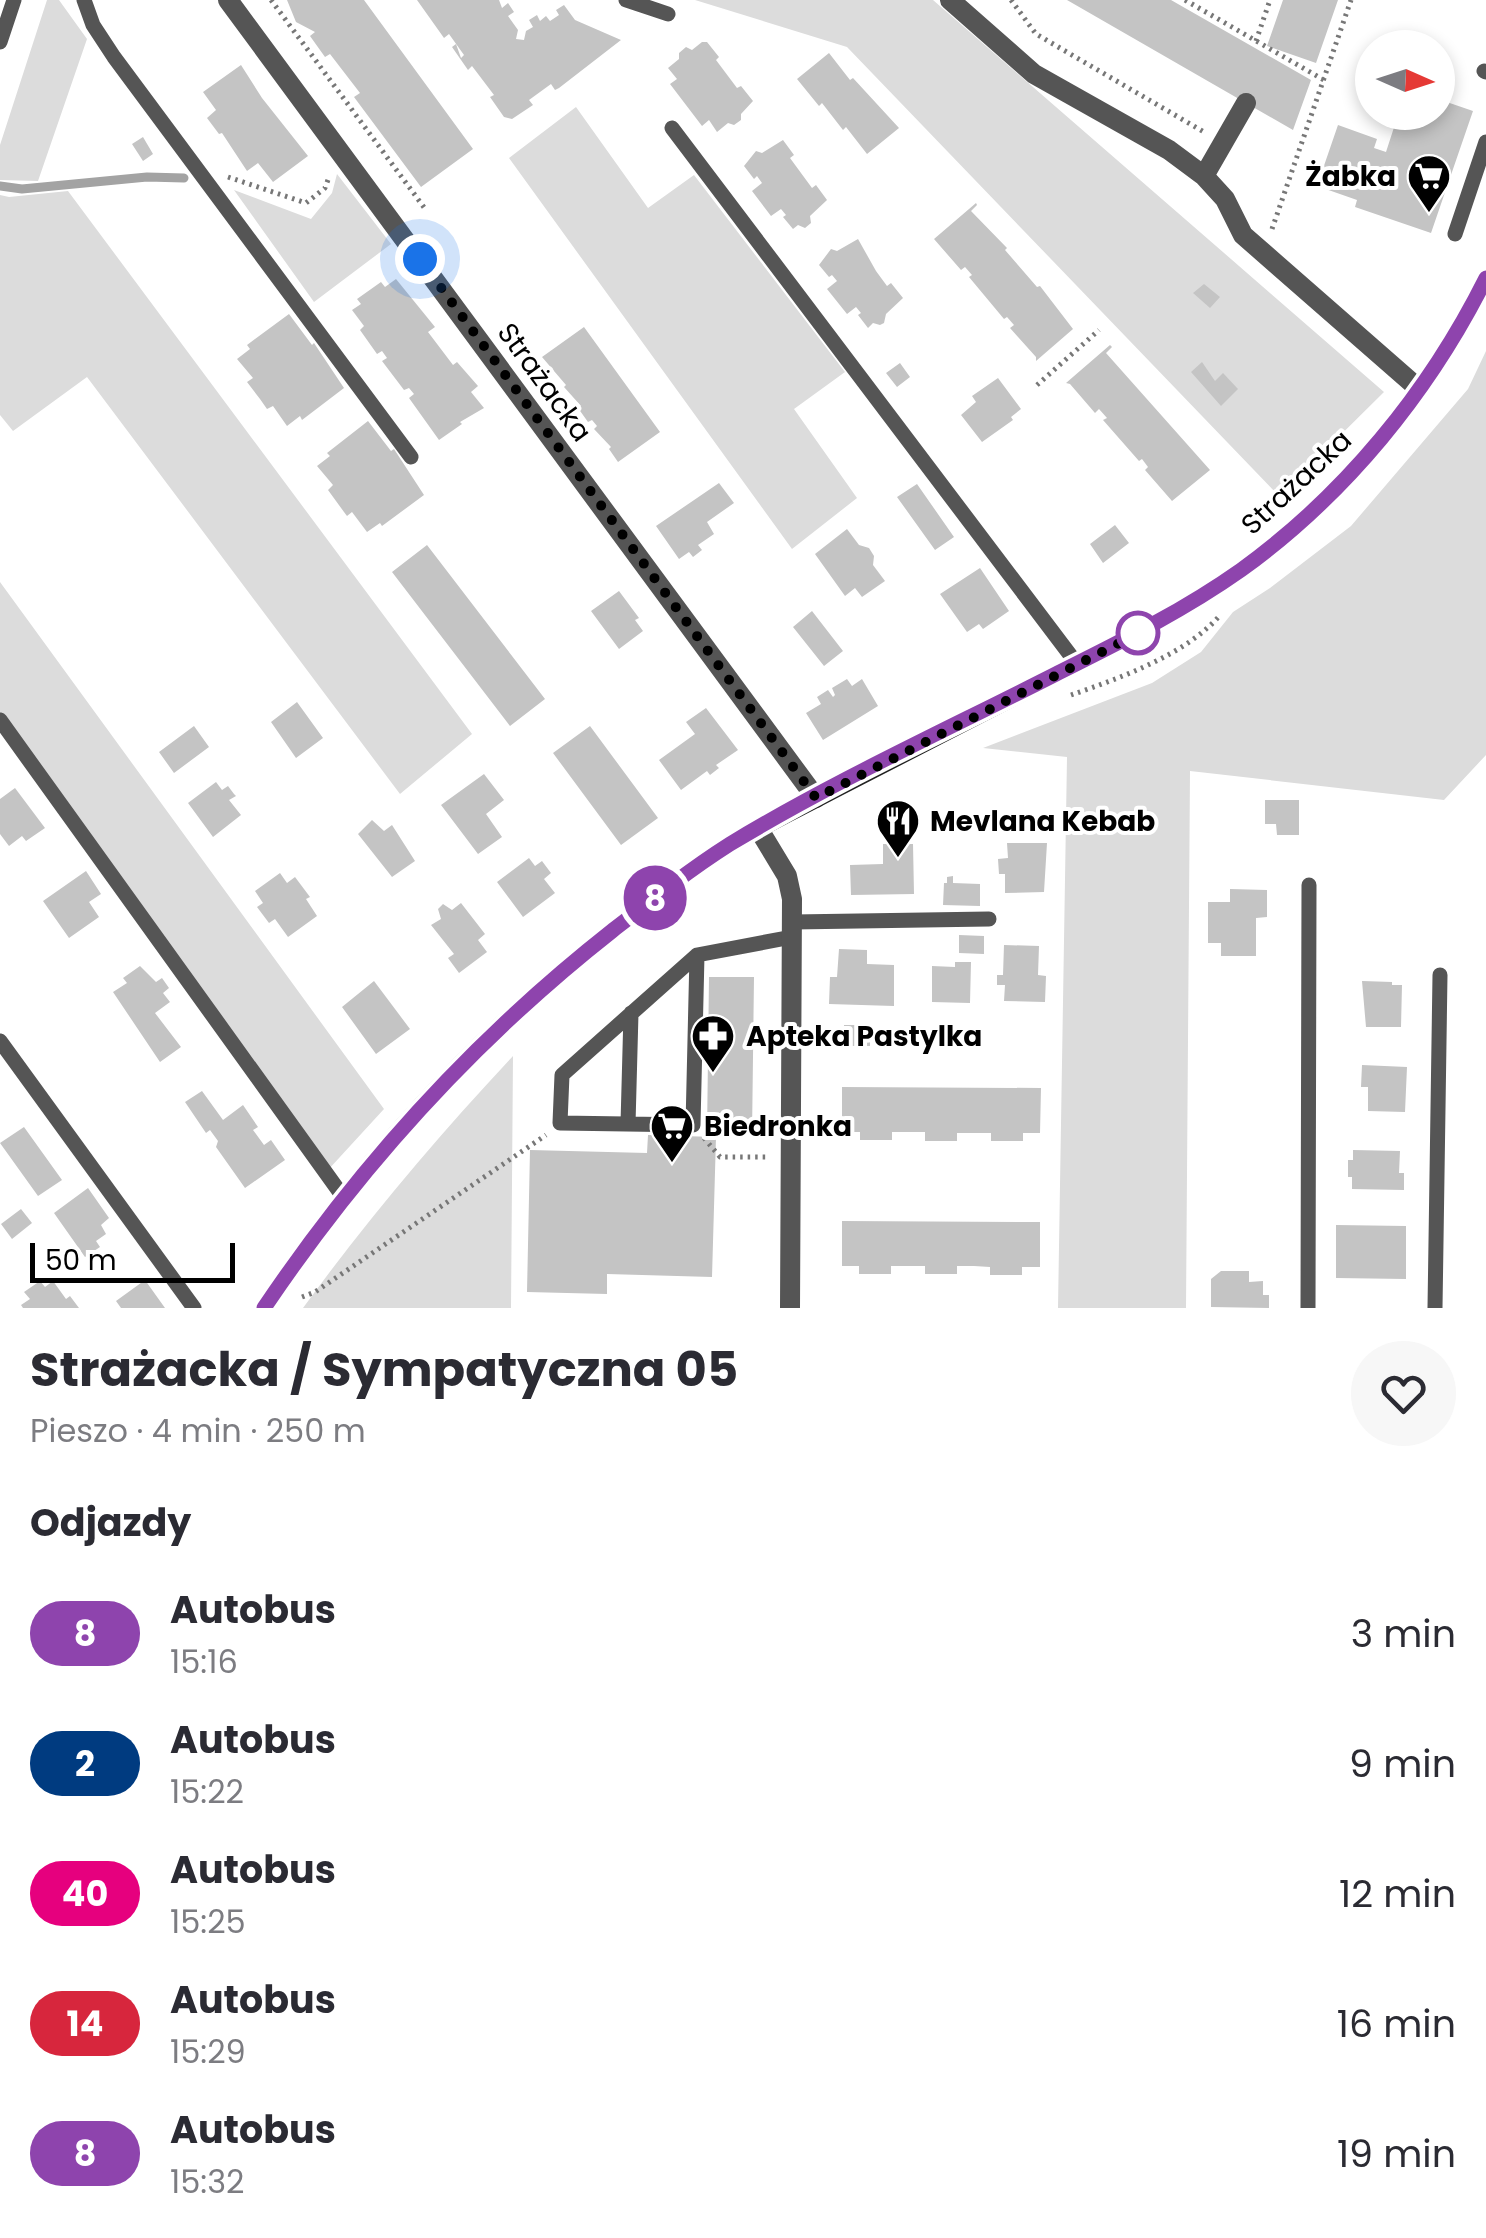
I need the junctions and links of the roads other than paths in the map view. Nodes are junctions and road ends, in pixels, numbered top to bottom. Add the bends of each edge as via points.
1 (14, 0) edge
2 (84, 0) edge
3 (228, 0) edge
4 (626, 0) edge
5 (950, 0) edge
6 (668, 14) dead end
7 (0, 42) edge
8 (1246, 103) dead end
9 (672, 128) dead end
10 (1486, 142) edge
11 (1204, 176) junction
12 (1454, 234) dead end
13 (1486, 278) edge
14 (1418, 389) junction
15 (411, 457) dead end
16 (1077, 664) junction
17 (0, 720) edge
18 (816, 798) junction
19 (758, 828) junction
20 (1309, 885) dead end
21 (989, 919) dead end
22 (792, 929) junction
23 (696, 955) junction
24 (1440, 975) dead end
25 (631, 1013) junction
26 (0, 1041) edge
27 (628, 1124) junction
28 (344, 1198) junction
29 (194, 1308) edge
30 (264, 1308) edge
31 (790, 1308) edge
32 (1308, 1308) edge
33 (1435, 1308) edge

1 - 7 lane
2 - 15 lane via 114,57
3 - 18 street, Strażacka
4 - 6 lane
5 - 11 street via 1034,74
8 - 11 street
9 - 16 lane
10 - 12 lane
11 - 14 street via 1243,235
13 - 14 street, Strażacka
14 - 16 street, Strażacka via 1335,489 1245,567
16 - 18 street, Strażacka
17 - 28 lane
18 - 19 street, Strażacka
19 - 22 street via 788,876
19 - 28 street, Strażacka via 545,984 423,1102
20 - 32 lane
21 - 22 lane
22 - 23 lane
22 - 31 street
23 - 25 lane
23 - 27 lane via 693,1124
24 - 33 lane
25 - 27 lane
25 - 27 lane via 562,1074 560,1123
26 - 29 lane
28 - 30 street, Strażacka

